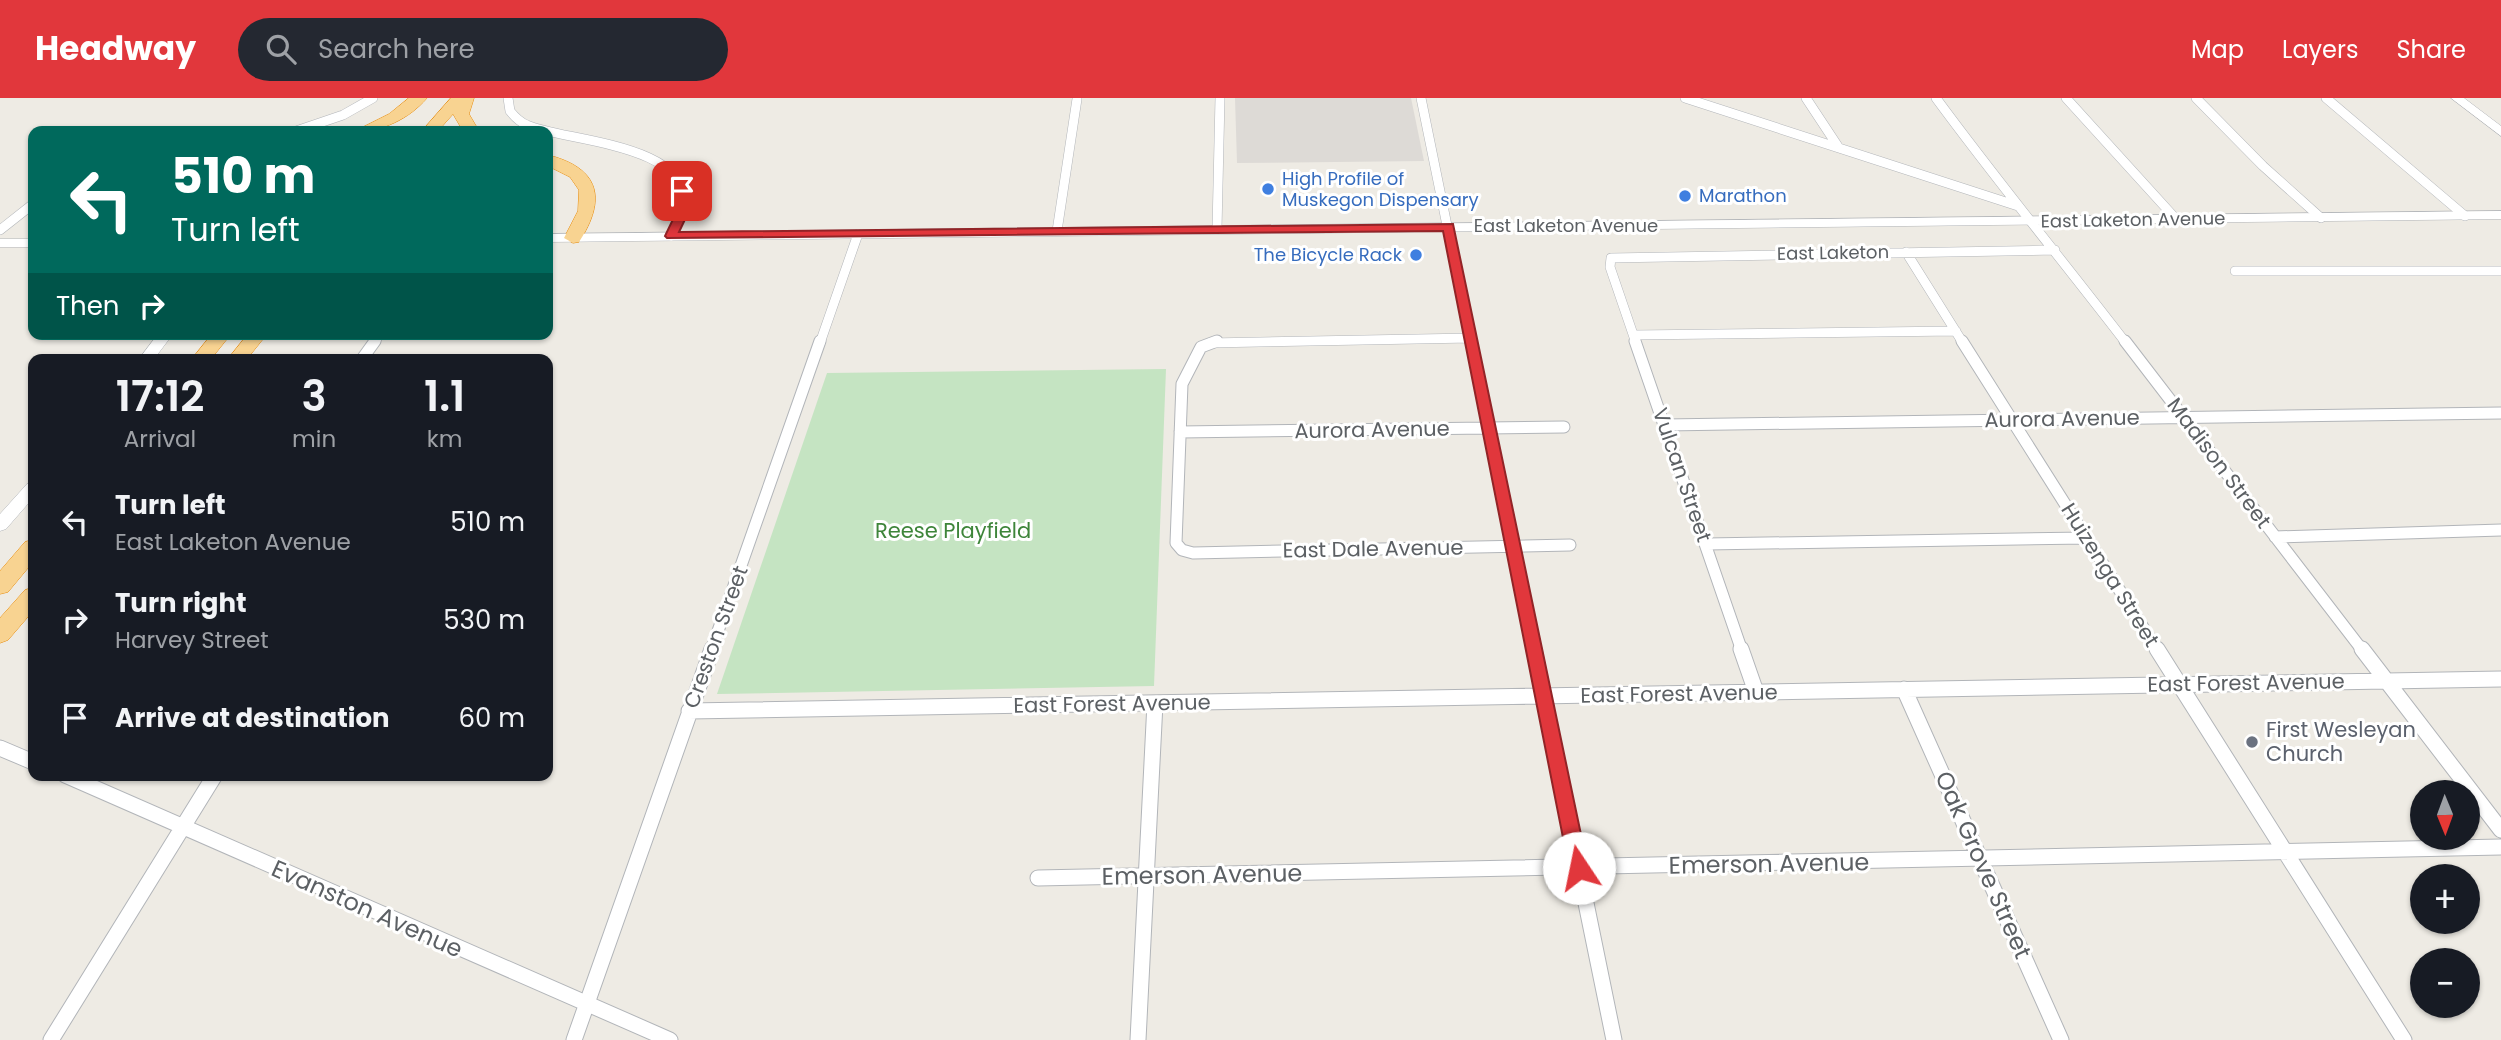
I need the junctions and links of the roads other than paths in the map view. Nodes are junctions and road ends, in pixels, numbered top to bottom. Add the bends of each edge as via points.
1 (373, 98) edge
2 (419, 98) edge
3 (431, 98) edge
4 (458, 98) edge
5 (466, 98) edge
6 (508, 98) edge
7 (1220, 98) edge
8 (1421, 98) edge
9 (1685, 98) edge
10 (1806, 98) edge
11 (1936, 98) edge
12 (2066, 98) edge
13 (2196, 98) edge
14 (2326, 98) edge
15 (2456, 98) edge
16 (1077, 99) edge
17 (311, 126) edge
18 (374, 126) edge
19 (406, 126) edge
20 (434, 126) edge
21 (468, 126) edge
22 (531, 126) edge
23 (553, 131) edge
24 (2501, 132) edge
25 (1839, 148) junction
26 (553, 162) edge
27 (553, 170) edge
28 (28, 208) edge
29 (2022, 208) junction
30 (2501, 215) edge
31 (2465, 216) junction
32 (2321, 218) junction
33 (2176, 219) junction
34 (2032, 221) junction
35 (1448, 227) junction
36 (1217, 229) junction
37 (0, 230) edge
38 (1058, 231) junction
39 (858, 234) junction
40 (671, 236) junction
41 (553, 238) edge
42 (573, 238) junction
43 (0, 243) edge
44 (28, 243) edge
45 (2055, 250) junction
46 (1906, 251) junction
47 (1611, 258) joint
48 (2235, 271) dead end
49 (2501, 271) edge
50 (1956, 331) junction
51 (1634, 335) junction
52 (1471, 338) junction
53 (161, 340) edge
54 (217, 340) edge
55 (253, 340) edge
56 (150, 354) edge
57 (205, 354) edge
58 (241, 354) edge
59 (2501, 413) edge
60 (2183, 417) junction
61 (2012, 420) junction
62 (1665, 425) junction
63 (1564, 427) dead end
64 (1490, 428) junction
65 (1180, 432) junction
66 (28, 493) edge
67 (0, 524) edge
68 (2501, 530) edge
69 (2275, 537) junction
70 (2086, 538) junction
71 (1707, 544) junction
72 (1570, 545) dead end
73 (1514, 547) junction
74 (28, 554) edge
75 (0, 586) edge
76 (28, 602) edge
77 (0, 634) edge
78 (2501, 679) edge
79 (2386, 681) junction
80 (2178, 685) junction
81 (1904, 689) junction
82 (1756, 692) junction
83 (1544, 696) junction
84 (1155, 703) junction
85 (689, 711) junction
86 (0, 748) edge
87 (28, 760) edge
88 (78, 781) edge
89 (211, 781) edge
90 (181, 828) junction
91 (2501, 830) edge
92 (2501, 847) edge
93 (2284, 852) junction
94 (1982, 859) junction
95 (1579, 868) junction
96 (1147, 877) junction
97 (1038, 878) dead end
98 (587, 1004) junction
99 (51, 1040) edge
100 (574, 1040) edge
101 (670, 1040) edge
102 (1138, 1040) edge
103 (1614, 1040) edge
104 (2062, 1040) edge
105 (2404, 1040) edge

1 - 17 street
2 - 18 highway
3 - 19 highway
4 - 20 highway
5 - 21 highway via 461,114
6 - 22 street via 512,116
7 - 36 street
8 - 35 street
9 - 25 street
10 - 25 street
11 - 29 street, Madison Street
12 - 33 street
13 - 32 street
14 - 31 street
15 - 24 main road
16 - 38 street
23 - 40 street via 630,150 671,172 684,201
25 - 29 street
26 - 42 highway via 579,175 589,195 587,215
27 - 42 highway via 571,179 582,195
28 - 37 street
29 - 34 street, Madison Street
30 - 31 main road, East Laketon Avenue
31 - 32 main road, East Laketon Avenue
32 - 33 main road, East Laketon Avenue
33 - 34 main road, East Laketon Avenue
34 - 35 main road, East Laketon Avenue
34 - 45 street, Madison Street
35 - 36 main road, East Laketon Avenue
35 - 52 street
36 - 38 main road, East Laketon Avenue
38 - 39 main road, East Laketon Avenue
39 - 40 main road, East Laketon Avenue
39 - 85 street, Creston Street
40 - 42 main road, East Laketon Avenue
41 - 42 main road, East Laketon Avenue
43 - 44 main road
45 - 46 street, East Laketon
45 - 60 street, Madison Street
46 - 47 street, East Laketon
46 - 50 street, Huizenga Street
47 - 51 street, Vulcan Street
48 - 49 street
50 - 51 street
50 - 61 street, Huizenga Street
51 - 62 street, Vulcan Street
52 - 64 street
52 - 65 street via 1214,341 1200,347 1182,384
53 - 56 main road
54 - 57 highway
55 - 58 highway
59 - 60 street, Aurora Avenue
60 - 61 street, Aurora Avenue
60 - 69 street, Madison Street
61 - 62 street, Aurora Avenue
61 - 70 street, Huizenga Street
62 - 71 street, Vulcan Street
63 - 64 street, Aurora Avenue
64 - 65 street, Aurora Avenue
64 - 73 street
65 - 73 street, East Dale Avenue via 1175,538 1178,547 1193,553
66 - 67 main road
68 - 69 street
69 - 79 street, Madison Street
70 - 71 street
70 - 80 street, Huizenga Street
71 - 82 street, Vulcan Street
72 - 73 street, East Dale Avenue
73 - 83 street
74 - 75 highway
76 - 77 highway
78 - 79 street, East Forest Avenue
79 - 80 street, East Forest Avenue
79 - 91 street, Madison Street
80 - 81 street, East Forest Avenue
80 - 93 street, Huizenga Street
81 - 82 street, East Forest Avenue
81 - 94 street, Oak Grove Street
82 - 83 street, East Forest Avenue
83 - 84 street, East Forest Avenue
83 - 95 street
84 - 85 street, East Forest Avenue
84 - 96 street
85 - 98 street, Creston Street
86 - 87 street
88 - 90 street, Evanston Avenue
89 - 90 street
90 - 98 street, Evanston Avenue
90 - 99 street
92 - 93 street, Emerson Avenue
93 - 94 street, Emerson Avenue
93 - 105 street, Huizenga Street
94 - 95 street, Emerson Avenue
94 - 104 street, Oak Grove Street
95 - 96 street, Emerson Avenue
95 - 103 street
96 - 97 street, Emerson Avenue
96 - 102 street
98 - 100 street, Creston Street
98 - 101 street, Evanston Avenue

